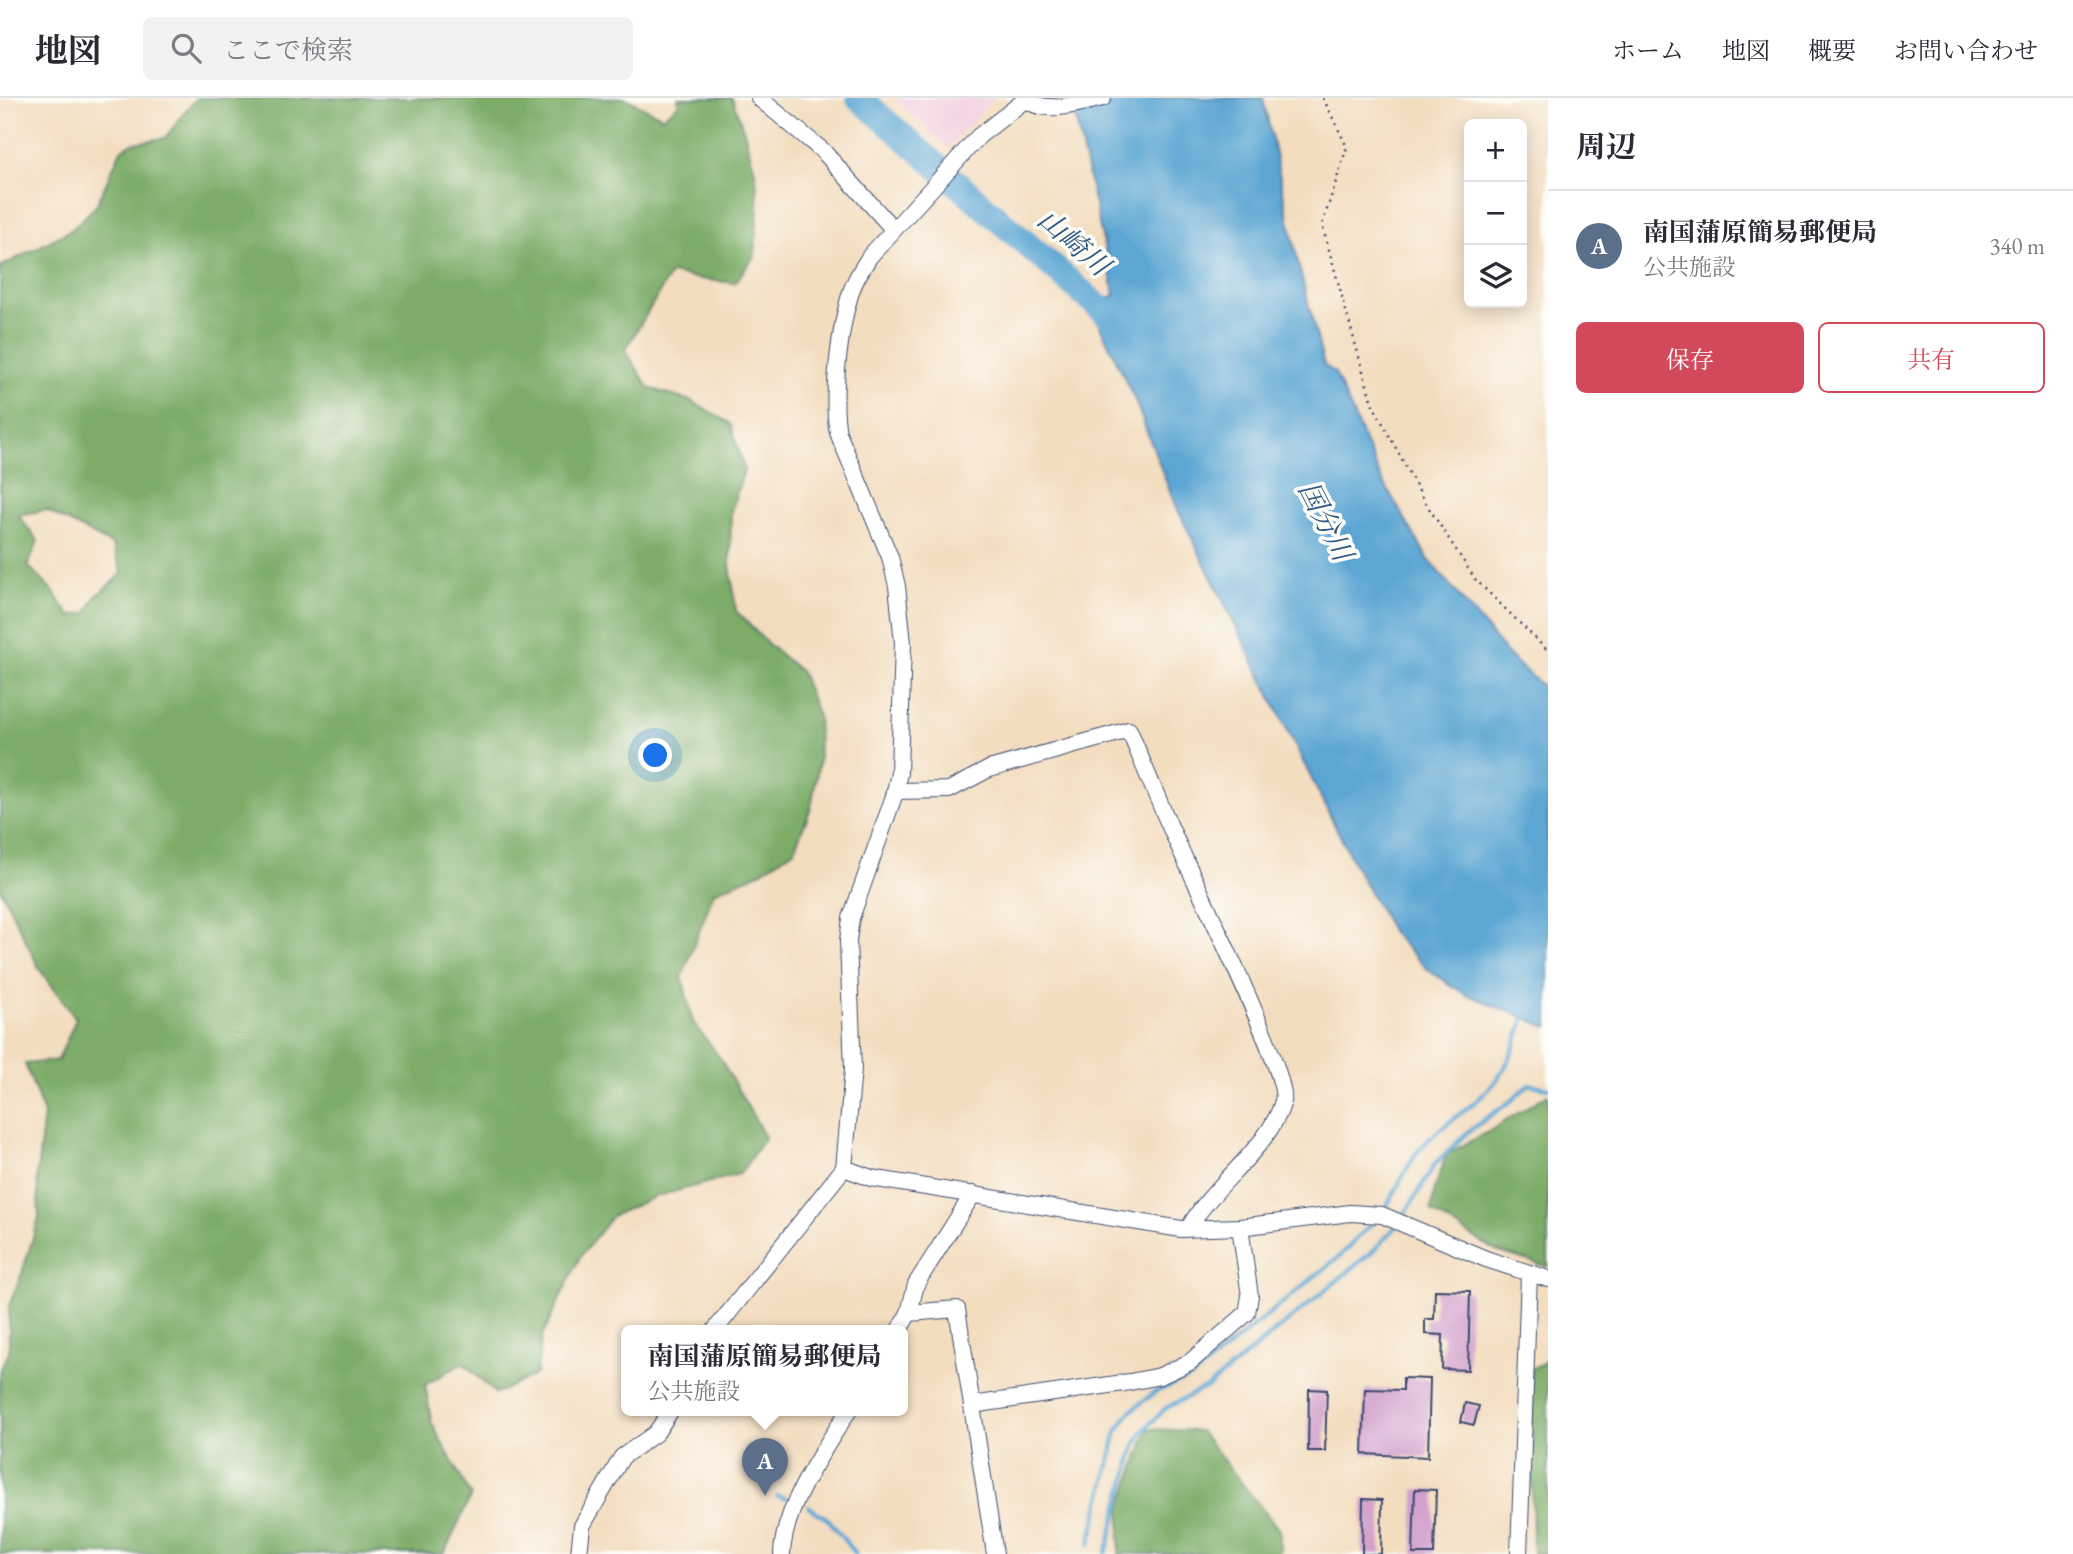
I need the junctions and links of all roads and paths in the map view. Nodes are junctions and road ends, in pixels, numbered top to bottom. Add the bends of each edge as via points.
1 (759, 98) edge
2 (1103, 98) edge
3 (1323, 98) edge
4 (1025, 99) edge
5 (893, 229) junction
6 (1548, 652) edge
7 (895, 791) junction
8 (844, 1168) junction
9 (973, 1194) junction
10 (1240, 1227) junction
11 (1189, 1228) junction
12 (1529, 1274) junction
13 (1548, 1279) edge
14 (909, 1312) junction
15 (719, 1325) edge
16 (902, 1325) edge
17 (972, 1405) junction
18 (667, 1416) edge
19 (845, 1416) edge
20 (579, 1554) edge
21 (782, 1554) edge
22 (995, 1554) edge
23 (1519, 1554) edge

1 - 5 street via 823,151
2 - 4 street via 1063,107 1035,105
3 - 6 path via 1348,146 1322,225 1372,403 1423,499 1475,579
4 - 5 street via 979,136
5 - 7 street via 859,272 852,290 835,398 838,433 890,557 902,619 901,755
7 - 8 street via 851,918 853,1069
7 - 11 street via 949,790 989,769 1129,730 1282,1084 1283,1100 1265,1133
8 - 9 street via 871,1178
8 - 15 street
9 - 11 street
9 - 14 street via 916,1283
10 - 11 street
10 - 12 street via 1332,1215 1389,1218
10 - 17 street via 1250,1296 1247,1313 1190,1362 1160,1376 1130,1382
12 - 13 street
12 - 23 street
14 - 16 street
14 - 17 street via 957,1309
17 - 22 street
18 - 20 street via 656,1433 622,1457 582,1526
19 - 21 street via 793,1509

